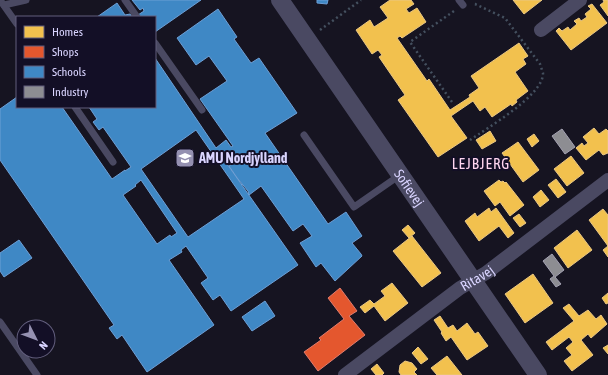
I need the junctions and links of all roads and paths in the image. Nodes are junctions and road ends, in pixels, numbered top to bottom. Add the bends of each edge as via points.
1 (26, 0) edge
2 (125, 0) edge
3 (280, 0) edge
4 (361, 0) edge
5 (580, 0) edge
6 (2, 3) edge
7 (461, 3) edge
8 (136, 16) edge
9 (16, 23) edge
10 (541, 30) dead end
11 (307, 39) junction
12 (156, 44) edge
13 (452, 102) dead end
14 (76, 108) edge
15 (202, 110) dead end
16 (304, 135) dead end
17 (470, 140) dead end
18 (113, 162) dead end
19 (400, 174) junction
20 (608, 180) edge
21 (473, 281) junction
22 (0, 322) edge
23 (37, 375) edge
24 (345, 375) edge
25 (538, 375) edge

1 - 6 lane
2 - 8 lane
3 - 11 street, Sofievej
4 - 11 path
5 - 10 street
6 - 9 lane
7 - 13 path via 410,42
7 - 17 path via 475,4 506,18 540,64 543,73 538,87 527,100
11 - 19 street, Sofievej
12 - 15 lane
14 - 18 lane
16 - 19 lane via 354,207
19 - 21 street, Sofievej
20 - 21 street, Ritavej
21 - 24 street, Ritavej via 460,288
21 - 25 street, Sofievej
22 - 23 lane

